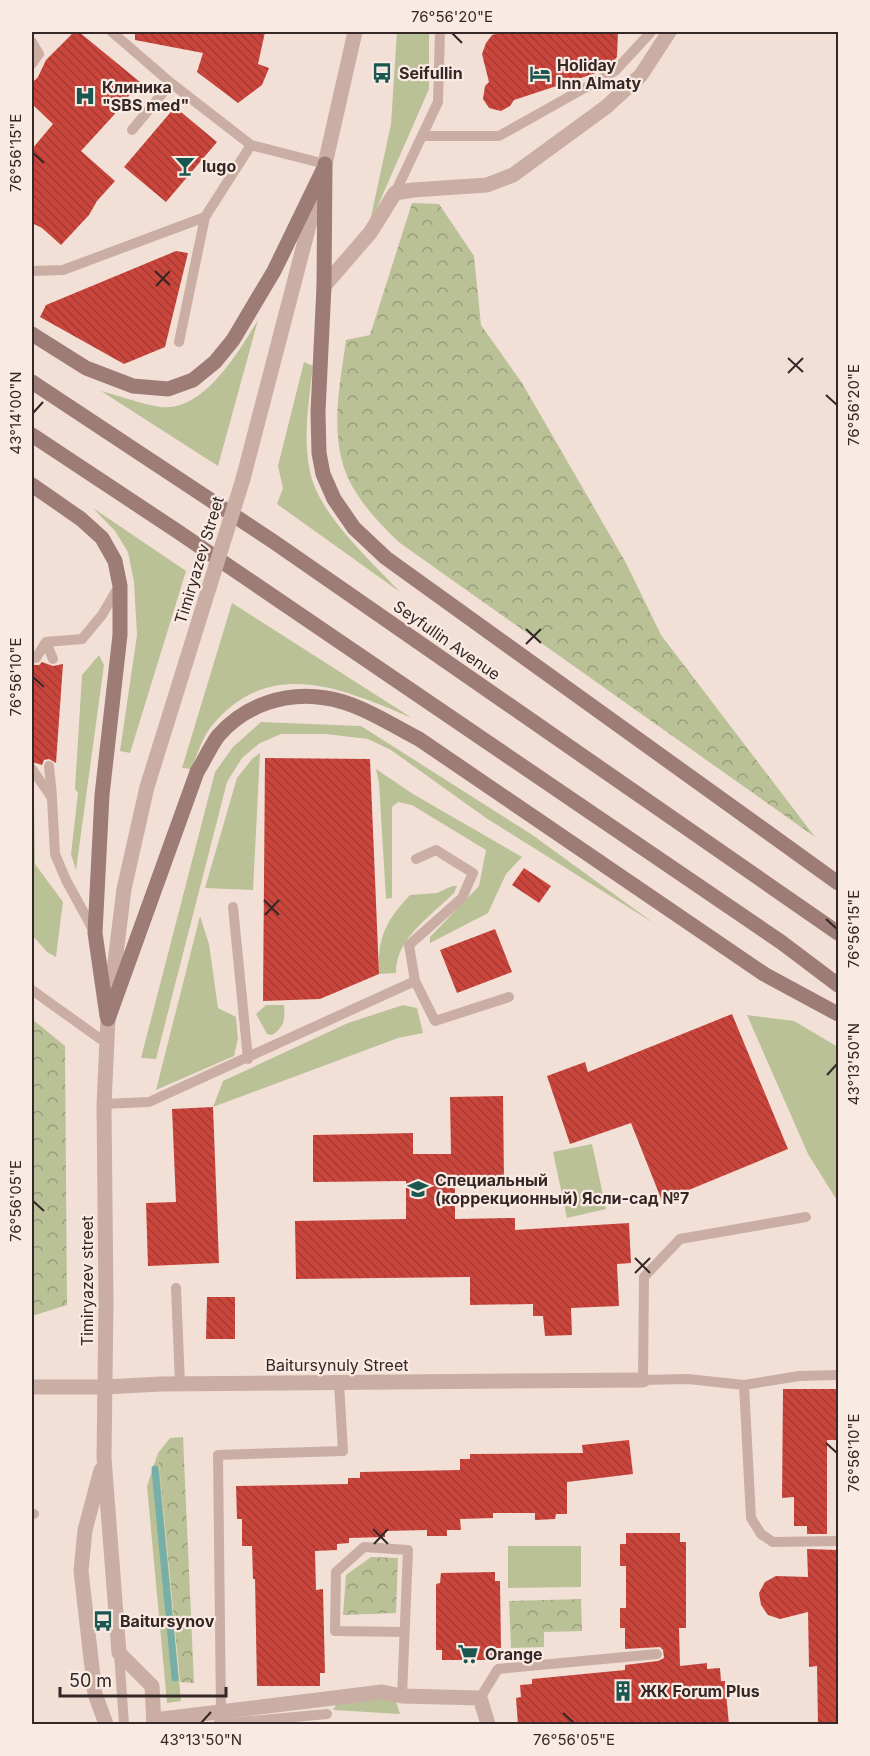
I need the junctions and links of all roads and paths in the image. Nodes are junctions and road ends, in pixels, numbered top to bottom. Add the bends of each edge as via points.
1 (112, 32) edge
2 (355, 32) edge
3 (440, 32) edge
4 (651, 32) edge
5 (669, 32) edge
6 (32, 42) edge
7 (32, 64) edge
8 (171, 83) junction
9 (132, 130) dead end
10 (423, 136) junction
11 (251, 146) junction
12 (325, 164) junction
13 (395, 193) junction
14 (205, 217) junction
15 (32, 271) edge
16 (324, 286) junction
17 (32, 334) edge
18 (179, 342) dead end
19 (32, 382) edge
20 (32, 435) edge
21 (32, 485) edge
22 (120, 586) junction
23 (46, 642) junction
24 (36, 658) dead end
25 (53, 659) dead end
26 (49, 766) dead end
27 (32, 770) edge
28 (52, 798) junction
29 (416, 859) dead end
30 (838, 883) edge
31 (233, 907) dead end
32 (94, 933) junction
33 (838, 933) edge
34 (415, 981) junction
35 (838, 985) edge
36 (32, 990) edge
37 (509, 998) dead end
38 (838, 1014) edge
39 (108, 1019) junction
40 (106, 1043) junction
41 (248, 1059) junction
42 (104, 1104) junction
43 (806, 1217) dead end
44 (176, 1288) dead end
45 (838, 1375) edge
46 (643, 1380) junction
47 (339, 1383) junction
48 (180, 1384) junction
49 (744, 1385) junction
50 (32, 1387) edge
51 (105, 1387) junction
52 (104, 1458) junction
53 (838, 1541) edge
54 (404, 1632) junction
55 (119, 1653) junction
56 (657, 1654) dead end
57 (402, 1696) junction
58 (335, 1698) junction
59 (480, 1698) junction
60 (219, 1718) edge
61 (327, 1719) edge
62 (197, 1720) edge
63 (154, 1722) edge
64 (106, 1725) edge
65 (124, 1725) edge
66 (488, 1725) edge

1 - 8 lane
2 - 12 street, Timiryazev Street
3 - 10 lane via 438,102
4 - 10 lane via 615,71 499,136
5 - 13 street via 641,75 606,107 513,175 487,185
6 - 7 lane via 39,54
8 - 9 lane
8 - 11 lane
10 - 13 lane
11 - 12 lane
11 - 14 lane
12 - 16 main road
12 - 17 main road via 274,271 233,340 193,380 168,388 133,386 86,369
12 - 39 street, Timiryazev Street, bridge via 243,479 145,798 124,889
13 - 16 street via 370,233
14 - 15 lane via 63,270
14 - 18 lane
16 - 30 main road via 319,453 334,499 354,528 386,558
19 - 33 main road, Seyfullin Avenue via 274,542
20 - 35 main road via 771,935
21 - 22 main road via 102,538 115,561
22 - 23 lane via 82,639
22 - 32 main road via 120,635 102,795
23 - 24 lane
23 - 25 lane
26 - 28 lane
27 - 28 lane
28 - 32 lane via 55,854
29 - 34 lane via 436,850 473,873 462,898 409,945
31 - 41 lane
32 - 39 main road
34 - 37 lane via 435,1021
34 - 41 lane
36 - 40 lane
38 - 39 main road via 764,974 419,739 363,710 327,698 290,696 257,706 216,738 198,772
39 - 40 street, Timiryazev Street
40 - 42 street, Timiryazev Street
41 - 42 lane via 149,1102
42 - 51 street, Timiryazev street
43 - 46 lane via 680,1239 644,1277
44 - 48 lane
45 - 49 lane via 799,1376
46 - 47 street, Baitursynuly Street
46 - 49 lane via 688,1379
47 - 48 street, Baitursynuly Street
47 - 60 lane via 343,1451 218,1455
48 - 51 street, Baitursynuly Street
49 - 53 lane via 751,1518 761,1534 773,1542
50 - 51 street, Baitursynuly Street
51 - 52 street, Timiryazev street
52 - 55 street, Timiryazev street
52 - 64 street, Timiryazev street via 85,1530 81,1571 95,1694
54 - 54 lane via 408,1550 364,1547 336,1572 335,1631
54 - 57 lane
55 - 63 street via 152,1686
55 - 65 lane
56 - 59 lane via 498,1668
57 - 58 street via 382,1692
57 - 59 street
58 - 60 street
58 - 61 lane
59 - 66 street
60 - 61 lane
60 - 62 street
62 - 63 street

